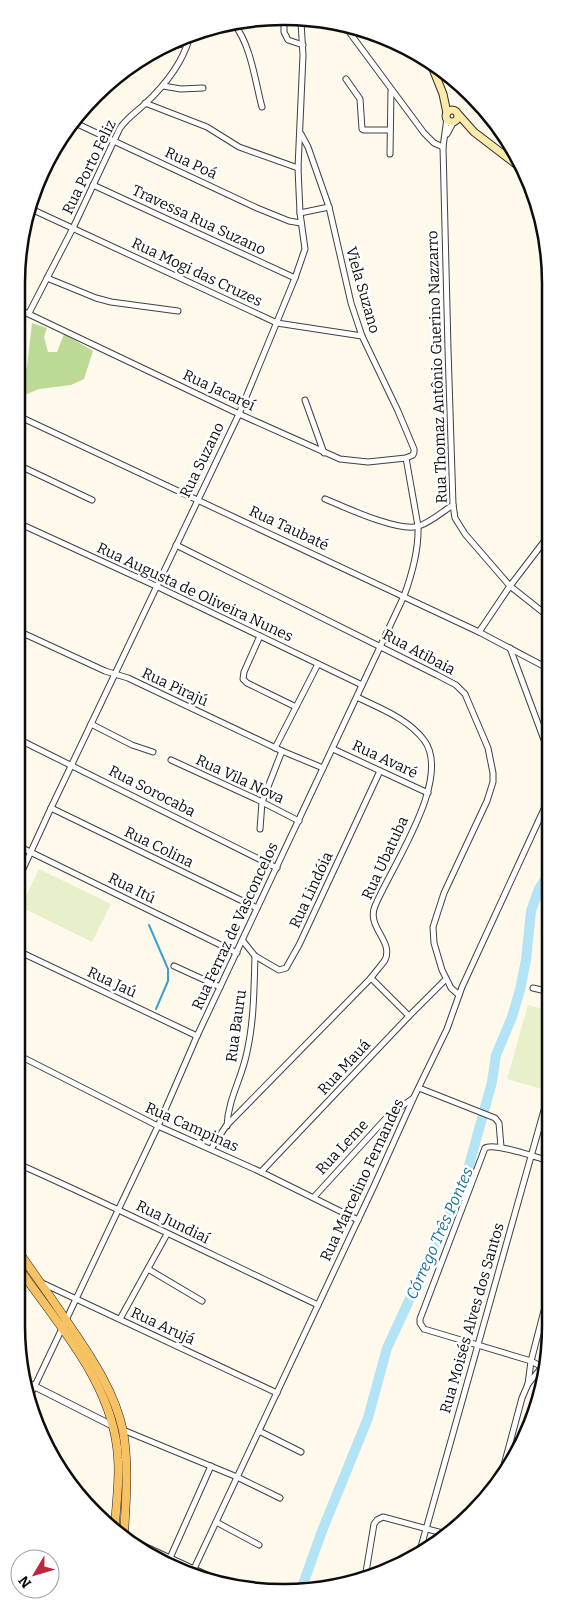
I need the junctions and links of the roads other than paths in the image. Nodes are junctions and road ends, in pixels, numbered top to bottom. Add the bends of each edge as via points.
1 (284, 25) edge
2 (301, 26) edge
3 (238, 29) edge
4 (351, 34) edge
5 (186, 44) edge
6 (303, 44) junction
7 (435, 74) edge
8 (346, 79) dead end
9 (163, 86) junction
10 (203, 88) dead end
11 (391, 90) junction
12 (443, 94) junction
13 (145, 104) junction
14 (262, 107) dead end
15 (447, 115) junction
16 (455, 117) junction
17 (79, 125) edge
18 (390, 130) junction
19 (301, 134) junction
20 (445, 137) junction
21 (114, 140) junction
22 (443, 147) junction
23 (390, 154) dead end
24 (510, 159) edge
25 (298, 168) junction
26 (92, 185) junction
27 (329, 208) junction
28 (36, 211) edge
29 (300, 214) junction
30 (301, 223) junction
31 (73, 228) junction
32 (47, 278) junction
33 (295, 278) junction
34 (25, 311) edge
35 (178, 311) dead end
36 (29, 313) junction
37 (277, 322) junction
38 (362, 336) junction
39 (305, 400) dead end
40 (239, 414) junction
41 (25, 419) edge
42 (324, 453) junction
43 (406, 458) junction
44 (25, 468) edge
45 (198, 499) junction
46 (325, 499) dead end
47 (92, 500) dead end
48 (453, 505) junction
49 (25, 526) edge
50 (418, 526) junction
51 (542, 544) edge
52 (176, 545) junction
53 (156, 586) junction
54 (510, 586) junction
55 (404, 596) junction
56 (542, 611) edge
57 (479, 632) junction
58 (25, 634) edge
59 (260, 636) junction
60 (381, 646) junction
61 (510, 647) junction
62 (318, 664) junction
63 (542, 665) edge
64 (115, 674) junction
65 (362, 685) junction
66 (357, 697) junction
67 (296, 707) junction
68 (91, 724) junction
69 (542, 734) edge
70 (25, 742) edge
71 (276, 748) junction
72 (333, 749) junction
73 (282, 751) junction
74 (153, 752) dead end
75 (171, 760) dead end
76 (72, 765) junction
77 (323, 768) junction
78 (380, 771) junction
79 (428, 792) junction
80 (262, 802) junction
81 (51, 808) junction
82 (542, 813) edge
83 (298, 821) junction
84 (260, 829) dead end
85 (25, 849) edge
86 (31, 852) junction
87 (25, 865) edge
88 (277, 868) junction
89 (257, 908) junction
90 (243, 941) junction
91 (238, 953) junction
92 (25, 954) edge
93 (255, 956) junction
94 (174, 966) dead end
95 (371, 978) junction
96 (446, 979) junction
97 (220, 987) junction
98 (533, 988) dead end
99 (542, 990) edge
100 (459, 995) junction
101 (409, 1016) junction
102 (197, 1036) junction
103 (25, 1059) edge
104 (419, 1088) junction
105 (414, 1097) junction
106 (542, 1116) edge
107 (158, 1126) junction
108 (226, 1126) junction
109 (501, 1147) junction
110 (211, 1149) junction
111 (530, 1156) junction
112 (542, 1159) edge
113 (25, 1167) edge
114 (261, 1172) junction
115 (314, 1197) junction
116 (118, 1208) junction
117 (358, 1220) junction
118 (167, 1234) junction
119 (25, 1261) edge
120 (148, 1269) junction
121 (25, 1279) edge
122 (40, 1282) junction
123 (76, 1299) junction
124 (202, 1301) dead end
125 (318, 1305) junction
126 (542, 1319) edge
127 (120, 1320) junction
128 (66, 1321) junction
129 (62, 1329) junction
130 (478, 1345) junction
131 (531, 1361) junction
132 (539, 1365) edge
133 (537, 1374) edge
134 (528, 1384) junction
135 (32, 1385) edge
136 (35, 1386) junction
137 (33, 1389) edge
138 (277, 1393) junction
139 (113, 1426) junction
140 (122, 1430) junction
141 (259, 1431) junction
142 (301, 1452) dead end
143 (506, 1456) edge
144 (211, 1466) junction
145 (237, 1478) junction
146 (280, 1498) dead end
147 (115, 1522) edge
148 (216, 1522) junction
149 (426, 1528) junction
150 (124, 1529) edge
151 (439, 1532) edge
152 (422, 1543) edge
153 (259, 1545) dead end
154 (170, 1558) edge
155 (195, 1568) edge
156 (366, 1570) edge

1 - 6 street via 288,40
2 - 6 street, Rua Suzano
3 - 14 street via 248,51
4 - 11 street
5 - 9 street, Rua Porto Feliz
6 - 19 street, Rua Suzano
7 - 12 main road
8 - 18 street via 360,100 362,129
9 - 10 street
9 - 13 street, Rua Porto Feliz
11 - 18 street
11 - 22 street via 428,139
12 - 15 main road
12 - 16 main road
13 - 21 street, Rua Porto Feliz via 125,121
13 - 25 street via 207,126 239,146
15 - 16 main road via 450,110
15 - 20 street, Rua Thomaz Antônio Guerino Nazzarro
16 - 20 street, Rua Thomaz Antônio Guerino Nazzarro
16 - 24 main road
17 - 21 street, Rua Poá
18 - 23 street
19 - 25 street, Rua Suzano
19 - 27 street, Viela Suzano
20 - 22 street, Rua Thomaz Antônio Guerino Nazzarro
21 - 26 street, Rua Porto Feliz
21 - 30 street, Rua Poá via 258,208
22 - 48 street, Rua Thomaz Antônio Guerino Nazzarro
25 - 29 street, Rua Suzano
26 - 31 street, Rua Porto Feliz
26 - 33 street, Travessa Rua Suzano
27 - 29 street
27 - 38 street, Viela Suzano
28 - 31 street, Rua Mogi das Cruzes
29 - 30 street, Rua Suzano
30 - 33 street, Rua Suzano via 305,248
31 - 32 street, Rua Porto Feliz
31 - 37 street, Rua Mogi das Cruzes
32 - 35 street via 111,302
32 - 36 street, Rua Porto Feliz
33 - 37 street, Rua Suzano
34 - 36 street, Rua Jacareí
36 - 40 street, Rua Jacareí
37 - 38 street, Rua Mogi das Cruzes
37 - 40 street, Rua Suzano
38 - 43 street, Viela Suzano via 414,449 414,454
39 - 42 street
40 - 42 street, Rua Jacareí
40 - 45 street, Rua Suzano
41 - 45 street, Rua Taubaté
42 - 43 street, Rua Jacareí via 340,459 368,462
43 - 50 street, Rua Ferraz de Vasconcelos
44 - 47 street
45 - 52 street, Rua Suzano
45 - 55 street, Rua Taubaté
46 - 50 street via 378,520
48 - 50 street
48 - 54 street, Rua Thomaz Antônio Guerino Nazzarro via 458,525
49 - 53 street, Rua Augusta de Oliveira Nunes
50 - 55 street, Rua Ferraz de Vasconcelos via 415,556
51 - 54 street
52 - 53 street, Rua Suzano
52 - 60 street, Rua Atibaia
53 - 59 street, Rua Augusta de Oliveira Nunes
53 - 64 street, Rua Suzano
54 - 56 street, Rua Thomaz Antônio Guerino Nazzarro
54 - 57 street
55 - 57 street, Rua Taubaté
55 - 60 street, Rua Ferraz de Vasconcelos
57 - 61 street, Rua Taubaté
58 - 64 street, Rua Pirajú
59 - 62 street, Rua Augusta de Oliveira Nunes
59 - 67 street via 243,679
60 - 65 street, Rua Ferraz de Vasconcelos
60 - 96 street, Rua Atibaia via 456,685 465,694 488,748 493,773 487,801 444,893 433,927 434,944
61 - 63 street, Rua Taubaté
61 - 69 street
62 - 65 street, Rua Augusta de Oliveira Nunes
62 - 67 street
64 - 68 street, Rua Suzano
64 - 71 street, Rua Pirajú
65 - 66 street, Rua Ferraz de Vasconcelos
66 - 72 street, Rua Ferraz de Vasconcelos
66 - 79 street, Rua Ubatuba via 395,715 426,742 432,772
67 - 71 street
68 - 74 street
68 - 76 street, Rua Suzano
70 - 76 street, Rua Sorocaba
71 - 73 street, Rua Pirajú
72 - 77 street, Rua Ferraz de Vasconcelos
72 - 78 street, Rua Avaré
73 - 77 street, Rua Pirajú
73 - 80 street
75 - 80 street, Rua Vila Nova
76 - 81 street, Rua Suzano
76 - 88 street, Rua Sorocaba
77 - 83 street, Rua Ferraz de Vasconcelos
78 - 79 street, Rua Avaré
78 - 93 street, Rua Lindóia via 286,968 279,970
79 - 95 street, Rua Ubatuba via 374,907 374,923 387,951
80 - 83 street, Rua Vila Nova
80 - 84 street
81 - 86 street, Rua Suzano
81 - 89 street, Rua Colina
82 - 100 street, Rua Marcelino Fernandes
83 - 88 street, Rua Ferraz de Vasconcelos
85 - 86 street, Rua Itú
86 - 87 street, Rua Suzano
86 - 91 street, Rua Itú
88 - 89 street, Rua Ferraz de Vasconcelos
89 - 90 street, Rua Ferraz de Vasconcelos
90 - 91 street, Rua Ferraz de Vasconcelos
90 - 93 street, Rua Lindóia
91 - 97 street, Rua Ferraz de Vasconcelos
92 - 102 street, Rua Jaú
93 - 108 street, Rua Bauru via 248,1050 229,1106
94 - 97 street
95 - 101 street
95 - 108 street, Rua Ubatuba
96 - 100 street, Rua Atibaia
96 - 101 street, Rua Mauá
97 - 102 street, Rua Ferraz de Vasconcelos
98 - 99 street
100 - 104 street, Rua Marcelino Fernandes
101 - 114 street, Rua Mauá
102 - 107 street, Rua Ferraz de Vasconcelos
103 - 107 street, Rua Campinas
104 - 105 street, Rua Marcelino Fernandes
104 - 109 street via 496,1118
105 - 115 street, Rua Leme via 388,1116
105 - 117 street, Rua Marcelino Fernandes
106 - 111 street, Rua Moisés Alves dos Santos
107 - 110 street, Rua Campinas
107 - 116 street, Rua Ferraz de Vasconcelos
108 - 110 street, Rua Ubatuba
109 - 111 street
109 - 130 street via 485,1148 420,1319 424,1329
110 - 114 street, Rua Campinas
111 - 112 street
111 - 130 street, Rua Moisés Alves dos Santos
113 - 116 street, Rua Jundiaí
114 - 115 street, Rua Campinas
115 - 117 street, Rua Campinas
116 - 118 street, Rua Jundiaí
116 - 123 street, Rua Ferraz de Vasconcelos
117 - 125 street, Rua Marcelino Fernandes
118 - 120 street
118 - 125 street, Rua Jundiaí
119 - 122 main road
120 - 124 street
120 - 127 street
121 - 129 main road
122 - 123 street, Rua Arujá
122 - 128 main road
123 - 127 street, Rua Arujá
123 - 128 street, Rua Ferraz de Vasconcelos
125 - 138 street, Rua Marcelino Fernandes
126 - 131 street
127 - 138 street, Rua Arujá
128 - 129 street, Rua Ferraz de Vasconcelos
128 - 140 main road via 103,1379
129 - 136 street, Rua Ferraz de Vasconcelos
129 - 139 main road via 92,1374
130 - 131 street
130 - 149 street, Rua Moisés Alves dos Santos
131 - 132 street
131 - 134 street
133 - 134 street
134 - 143 street
135 - 136 street
136 - 137 street, Rua Ferraz de Vasconcelos
136 - 139 street
138 - 141 street, Rua Marcelino Fernandes
139 - 147 main road via 118,1458
140 - 144 street
140 - 150 main road via 126,1463
141 - 142 street
141 - 145 street, Rua Marcelino Fernandes
144 - 145 street
144 - 154 street
145 - 146 street
145 - 148 street, Rua Marcelino Fernandes
148 - 153 street
148 - 155 street, Rua Marcelino Fernandes
149 - 151 street
149 - 152 street, Rua Moisés Alves dos Santos
149 - 156 street via 383,1518 377,1520

